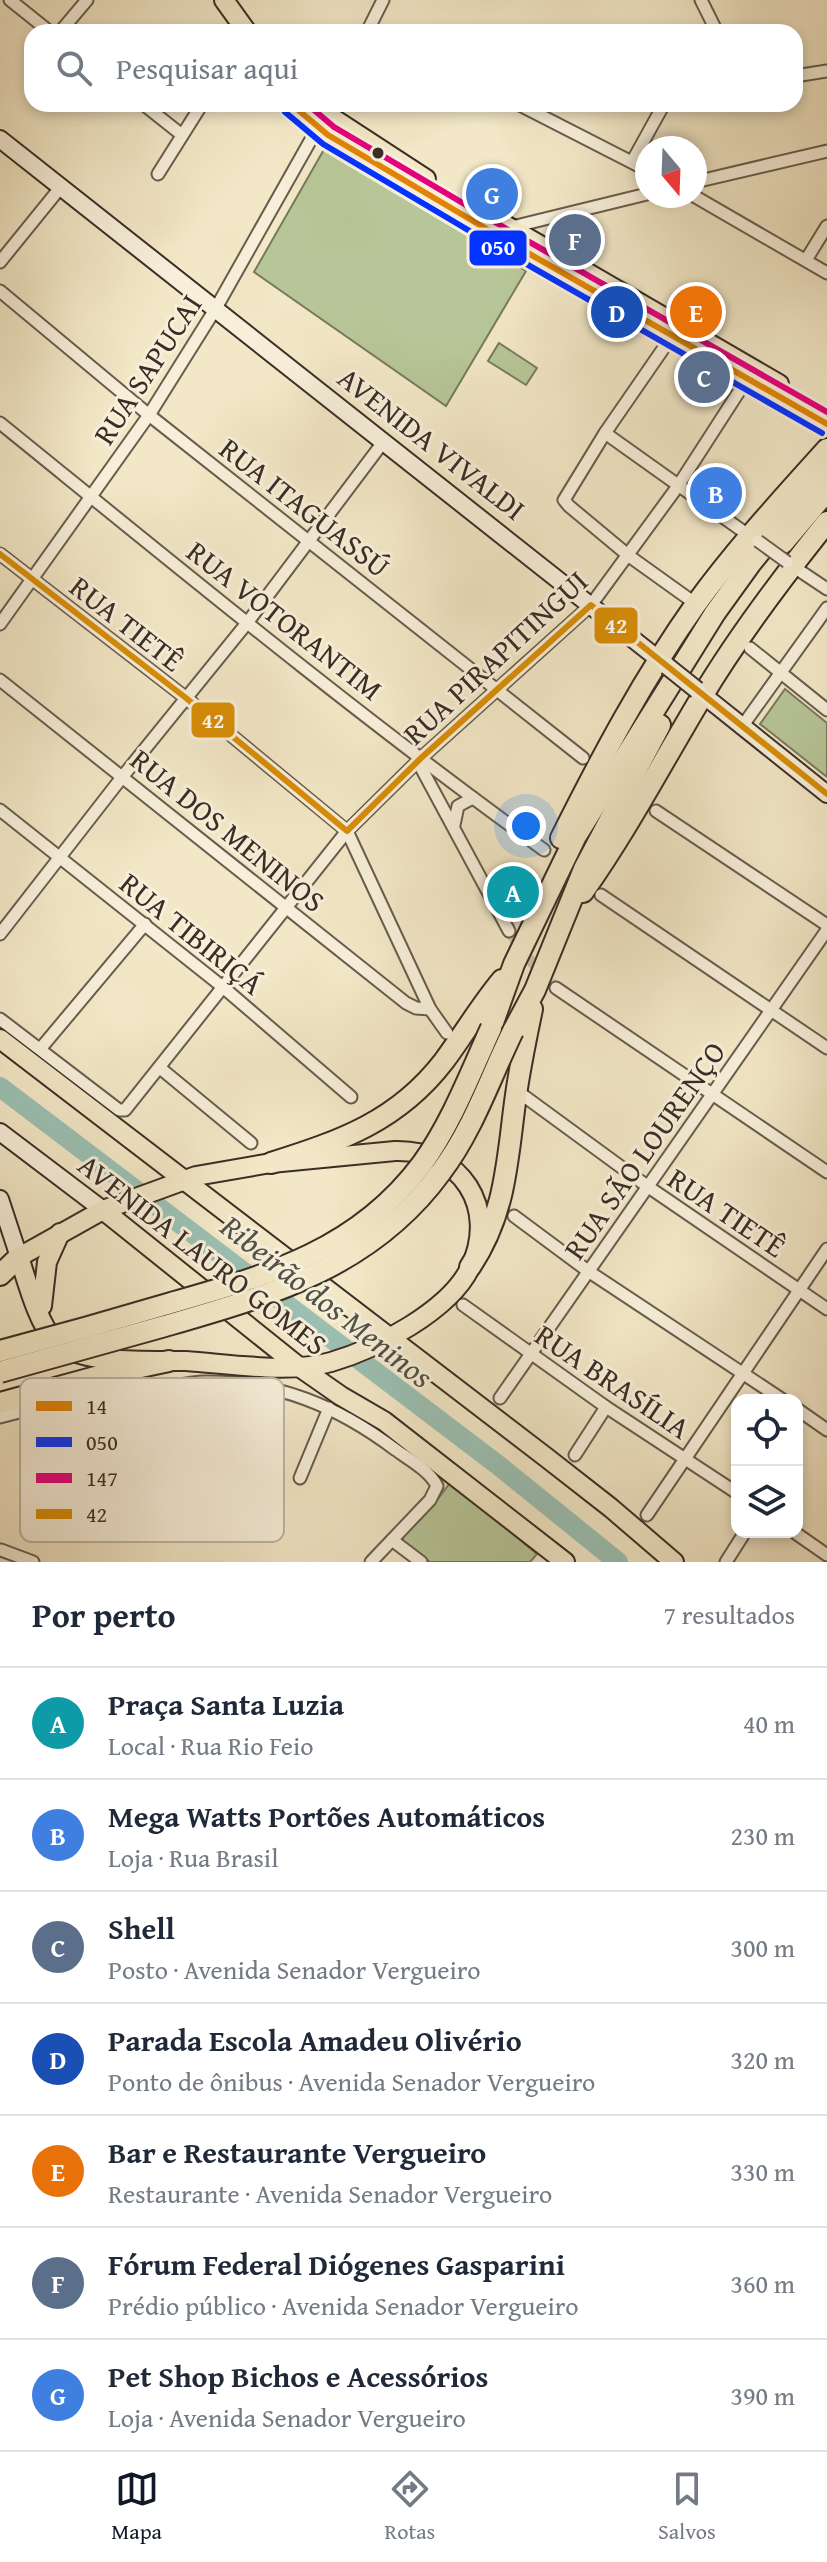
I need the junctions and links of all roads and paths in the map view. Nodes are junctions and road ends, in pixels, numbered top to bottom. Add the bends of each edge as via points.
1 (10, 0) edge
2 (87, 0) edge
3 (211, 0) edge
4 (224, 0) edge
5 (383, 0) edge
6 (701, 0) edge
7 (710, 19) junction
8 (40, 24) edge
9 (67, 24) edge
10 (227, 24) edge
11 (241, 24) edge
12 (374, 24) edge
13 (707, 24) edge
14 (713, 24) edge
15 (827, 71) edge
16 (803, 75) edge
17 (153, 112) edge
18 (197, 112) edge
19 (534, 112) edge
20 (660, 112) edge
21 (321, 113) edge
22 (182, 135) junction
23 (0, 139) edge
24 (827, 151) edge
25 (632, 162) junction
26 (635, 164) edge
27 (158, 174) dead end
28 (707, 179) edge
29 (60, 188) junction
30 (635, 197) edge
31 (707, 203) edge
32 (551, 219) junction
33 (827, 226) edge
34 (509, 228) junction
35 (544, 247) junction
36 (806, 260) junction
37 (0, 262) edge
38 (827, 273) edge
39 (0, 291) edge
40 (216, 308) junction
41 (672, 336) junction
42 (750, 374) junction
43 (827, 412) edge
44 (149, 415) junction
45 (0, 423) edge
46 (827, 424) edge
47 (605, 433) junction
48 (384, 441) junction
49 (827, 449) edge
50 (827, 469) edge
51 (678, 486) junction
52 (827, 491) edge
53 (91, 497) junction
54 (827, 522) edge
55 (754, 538) junction
56 (310, 541) junction
57 (0, 554) edge
58 (629, 556) junction
59 (790, 564) junction
60 (33, 581) junction
61 (827, 589) edge
62 (696, 604) junction
63 (591, 605) junction
64 (827, 608) edge
65 (247, 623) junction
66 (0, 624) edge
67 (750, 648) dead end
68 (663, 663) junction
69 (780, 672) junction
70 (0, 680) edge
71 (499, 689) junction
72 (700, 692) junction
73 (186, 698) junction
74 (827, 710) edge
75 (741, 728) junction
76 (583, 758) dead end
77 (419, 760) junction
78 (123, 776) junction
79 (827, 794) edge
80 (473, 798) junction
81 (0, 810) edge
82 (656, 811) dead end
83 (454, 826) junction
84 (347, 831) junction
85 (544, 850) dead end
86 (59, 858) junction
87 (601, 895) dead end
88 (286, 908) junction
89 (539, 915) junction
90 (562, 922) junction
91 (145, 924) junction
92 (827, 928) edge
93 (509, 931) tunnel mouth
94 (0, 934) edge
95 (514, 964) junction
96 (224, 988) junction
97 (546, 989) junction
98 (430, 1009) junction
99 (771, 1010) junction
100 (0, 1019) edge
101 (447, 1033) dead end
102 (0, 1039) edge
103 (41, 1048) junction
104 (827, 1048) edge
105 (0, 1054) edge
106 (160, 1068) junction
107 (713, 1093) junction
108 (524, 1096) dead end
109 (351, 1097) dead end
110 (0, 1132) edge
111 (251, 1143) dead end
112 (271, 1163) junction
113 (827, 1172) edge
114 (172, 1184) junction
115 (647, 1186) junction
116 (0, 1199) edge
117 (103, 1210) junction
118 (514, 1216) dead end
119 (60, 1233) junction
120 (827, 1249) edge
121 (19, 1257) junction
122 (470, 1267) junction
123 (588, 1271) junction
124 (0, 1275) edge
125 (798, 1290) junction
126 (463, 1305) dead end
127 (827, 1309) edge
128 (42, 1319) junction
129 (247, 1326) junction
130 (379, 1343) junction
131 (0, 1351) edge
132 (530, 1354) junction
133 (169, 1361) joint
134 (332, 1362) junction
135 (234, 1364) junction
136 (99, 1366) junction
137 (298, 1366) junction
138 (742, 1371) junction
139 (0, 1372) edge
140 (67, 1378) edge
141 (87, 1378) edge
142 (105, 1378) edge
143 (284, 1392) edge
144 (775, 1394) edge
145 (20, 1396) edge
146 (500, 1398) dead end
147 (335, 1402) junction
148 (0, 1403) edge
149 (606, 1407) junction
150 (20, 1412) edge
151 (803, 1413) edge
152 (0, 1417) edge
153 (827, 1430) edge
154 (575, 1455) dead end
155 (684, 1458) junction
156 (300, 1478) dead end
157 (731, 1489) edge
158 (647, 1515) dead end
159 (741, 1538) edge
160 (803, 1538) edge
161 (392, 1540) junction
162 (4, 1552) edge
163 (827, 1555) edge
164 (33, 1562) edge
165 (371, 1562) edge
166 (421, 1562) edge
167 (565, 1562) edge
168 (656, 1562) edge
169 (674, 1562) edge
170 (726, 1562) edge

1 - 8 street
2 - 9 street
3 - 10 main road
4 - 11 main road
5 - 12 street
6 - 7 street
7 - 13 street
7 - 14 street
15 - 16 street
17 - 22 street
18 - 22 street
19 - 25 street
20 - 25 street
21 - 34 main road
21 - 40 street, RUA SAPUCAI
21 - 41 main road
22 - 27 street
23 - 29 street, AVENIDA VIVALDI
24 - 28 street
25 - 26 street
29 - 37 street
29 - 40 street, AVENIDA VIVALDI
30 - 32 street
31 - 36 street
32 - 34 street
32 - 35 street
33 - 36 street
34 - 35 main road
35 - 42 main road
36 - 38 street
39 - 44 street, RUA ITAGUASSÚ
40 - 44 street, RUA SAPUCAI
40 - 48 street, AVENIDA VIVALDI
41 - 42 main road
41 - 47 street
42 - 43 main road
42 - 46 main road
42 - 51 street, RUA PIRAPITINGUI
44 - 53 street, RUA SAPUCAI
44 - 56 street, RUA ITAGUASSÚ
45 - 53 street, RUA VOTORANTIM
47 - 51 street
47 - 58 street via 565,497
48 - 56 street
48 - 63 street, AVENIDA VIVALDI
49 - 55 highway
50 - 89 highway via 707,625 576,836
51 - 55 street
51 - 58 street, RUA PIRAPITINGUI
52 - 90 highway via 745,592 675,700 608,818
53 - 60 street, RUA SAPUCAI
53 - 65 street, RUA VOTORANTIM
54 - 59 highway
55 - 59 street, bridge
55 - 62 highway
56 - 65 street
56 - 71 street, RUA ITAGUASSÚ
57 - 60 street, RUA TIETÊ
58 - 62 street
58 - 63 street, RUA PIRAPITINGUI
59 - 61 street
59 - 72 highway
60 - 66 street, RUA SAPUCAI
60 - 73 street, RUA TIETÊ
62 - 68 highway
63 - 68 street, AVENIDA VIVALDI
63 - 71 street, RUA PIRAPITINGUI
64 - 69 street
65 - 73 street
65 - 77 street, RUA VOTORANTIM
67 - 69 street
68 - 72 street, AVENIDA VIVALDI, bridge
68 - 89 highway via 560,839
69 - 74 street
69 - 75 street
70 - 78 street, RUA DOS MENINOS
71 - 76 street, RUA ITAGUASSÚ
71 - 77 street, RUA PIRAPITINGUI
72 - 75 street, AVENIDA VIVALDI
72 - 90 highway via 621,838
73 - 78 street
73 - 84 street, RUA TIETÊ
75 - 79 street, AVENIDA VIVALDI
77 - 80 street, RUA VOTORANTIM
77 - 83 street
77 - 84 street, RUA PIRAPITINGUI
78 - 86 street
78 - 88 street, RUA DOS MENINOS
80 - 83 street via 458,806
80 - 85 street, RUA VOTORANTIM
81 - 86 street, RUA TIBIRIÇÁ
82 - 92 street
83 - 93 street
84 - 88 street, RUA PIRAPITINGUI
84 - 98 street, RUA TIETÊ
86 - 91 street, RUA TIBIRIÇÁ
86 - 94 street
87 - 99 street
88 - 96 street, RUA PIRAPITINGUI
88 - 98 street, RUA DOS MENINOS via 406,1003
89 - 95 highway
90 - 97 highway
91 - 96 street, RUA TIBIRIÇÁ
91 - 103 street
92 - 99 street, RUA SÃO LOURENÇO
95 - 112 highway via 442,1063 402,1104 352,1135
95 - 131 highway, bridge via 458,1102 427,1156 391,1198 340,1240 274,1272
96 - 106 street, RUA PIRAPITINGUI
96 - 109 street, RUA TIBIRIÇÁ
97 - 107 street
97 - 122 highway via 519,1077 500,1207
97 - 139 highway, bridge via 513,1031 442,1172 414,1205 351,1255 263,1296
98 - 101 street, RUA TIETÊ
99 - 104 street
99 - 107 street, RUA SÃO LOURENÇO
100 - 103 street
102 - 114 main road, AVENIDA LAURO GOMES
103 - 106 street, RUA PIRAPITINGUI via 119,1110 125,1110
105 - 114 main road, AVENIDA LAURO GOMES
106 - 111 street
107 - 113 street
107 - 115 street, RUA SÃO LOURENÇO
108 - 115 street, RUA TIETÊ
110 - 117 street, AVENIDA LAURO GOMES
112 - 114 main road
112 - 122 main road via 403,1151 442,1160 462,1175 477,1204 479,1229
114 - 117 main road
114 - 130 main road, AVENIDA LAURO GOMES
115 - 123 street, RUA SÃO LOURENÇO
115 - 125 street, RUA TIETÊ
116 - 121 street
117 - 119 main road
117 - 129 main road, AVENIDA LAURO GOMES
118 - 123 street
119 - 121 main road
119 - 128 main road via 45,1270
120 - 125 street
121 - 124 highway
121 - 128 main road
122 - 130 main road via 432,1309
123 - 132 street, RUA SÃO LOURENÇO
123 - 138 street
125 - 127 street, RUA TIETÊ
125 - 138 street
126 - 132 street, RUA BRASÍLIA
128 - 136 main road via 64,1348
129 - 135 main road via 250,1349
129 - 137 main road, AVENIDA LAURO GOMES
130 - 134 main road
130 - 168 main road, AVENIDA LAURO GOMES
130 - 169 main road, AVENIDA LAURO GOMES via 611,1508
132 - 146 street, RUA SÃO LOURENÇO
132 - 149 street, RUA BRASÍLIA
133 - 135 main road
133 - 136 highway
134 - 137 main road
134 - 147 main road
135 - 137 main road
136 - 140 highway
136 - 141 street
136 - 142 street
137 - 147 main road, AVENIDA LAURO GOMES
138 - 144 street
138 - 155 street
143 - 147 street
145 - 148 highway
147 - 156 street
147 - 161 street via 437,1486
147 - 167 main road, AVENIDA LAURO GOMES via 384,1421
149 - 154 street
149 - 155 street, RUA BRASÍLIA
150 - 152 street
151 - 153 street
155 - 157 street, RUA BRASÍLIA
155 - 158 street
159 - 170 street
160 - 163 street
161 - 165 street
161 - 166 street
162 - 164 street

